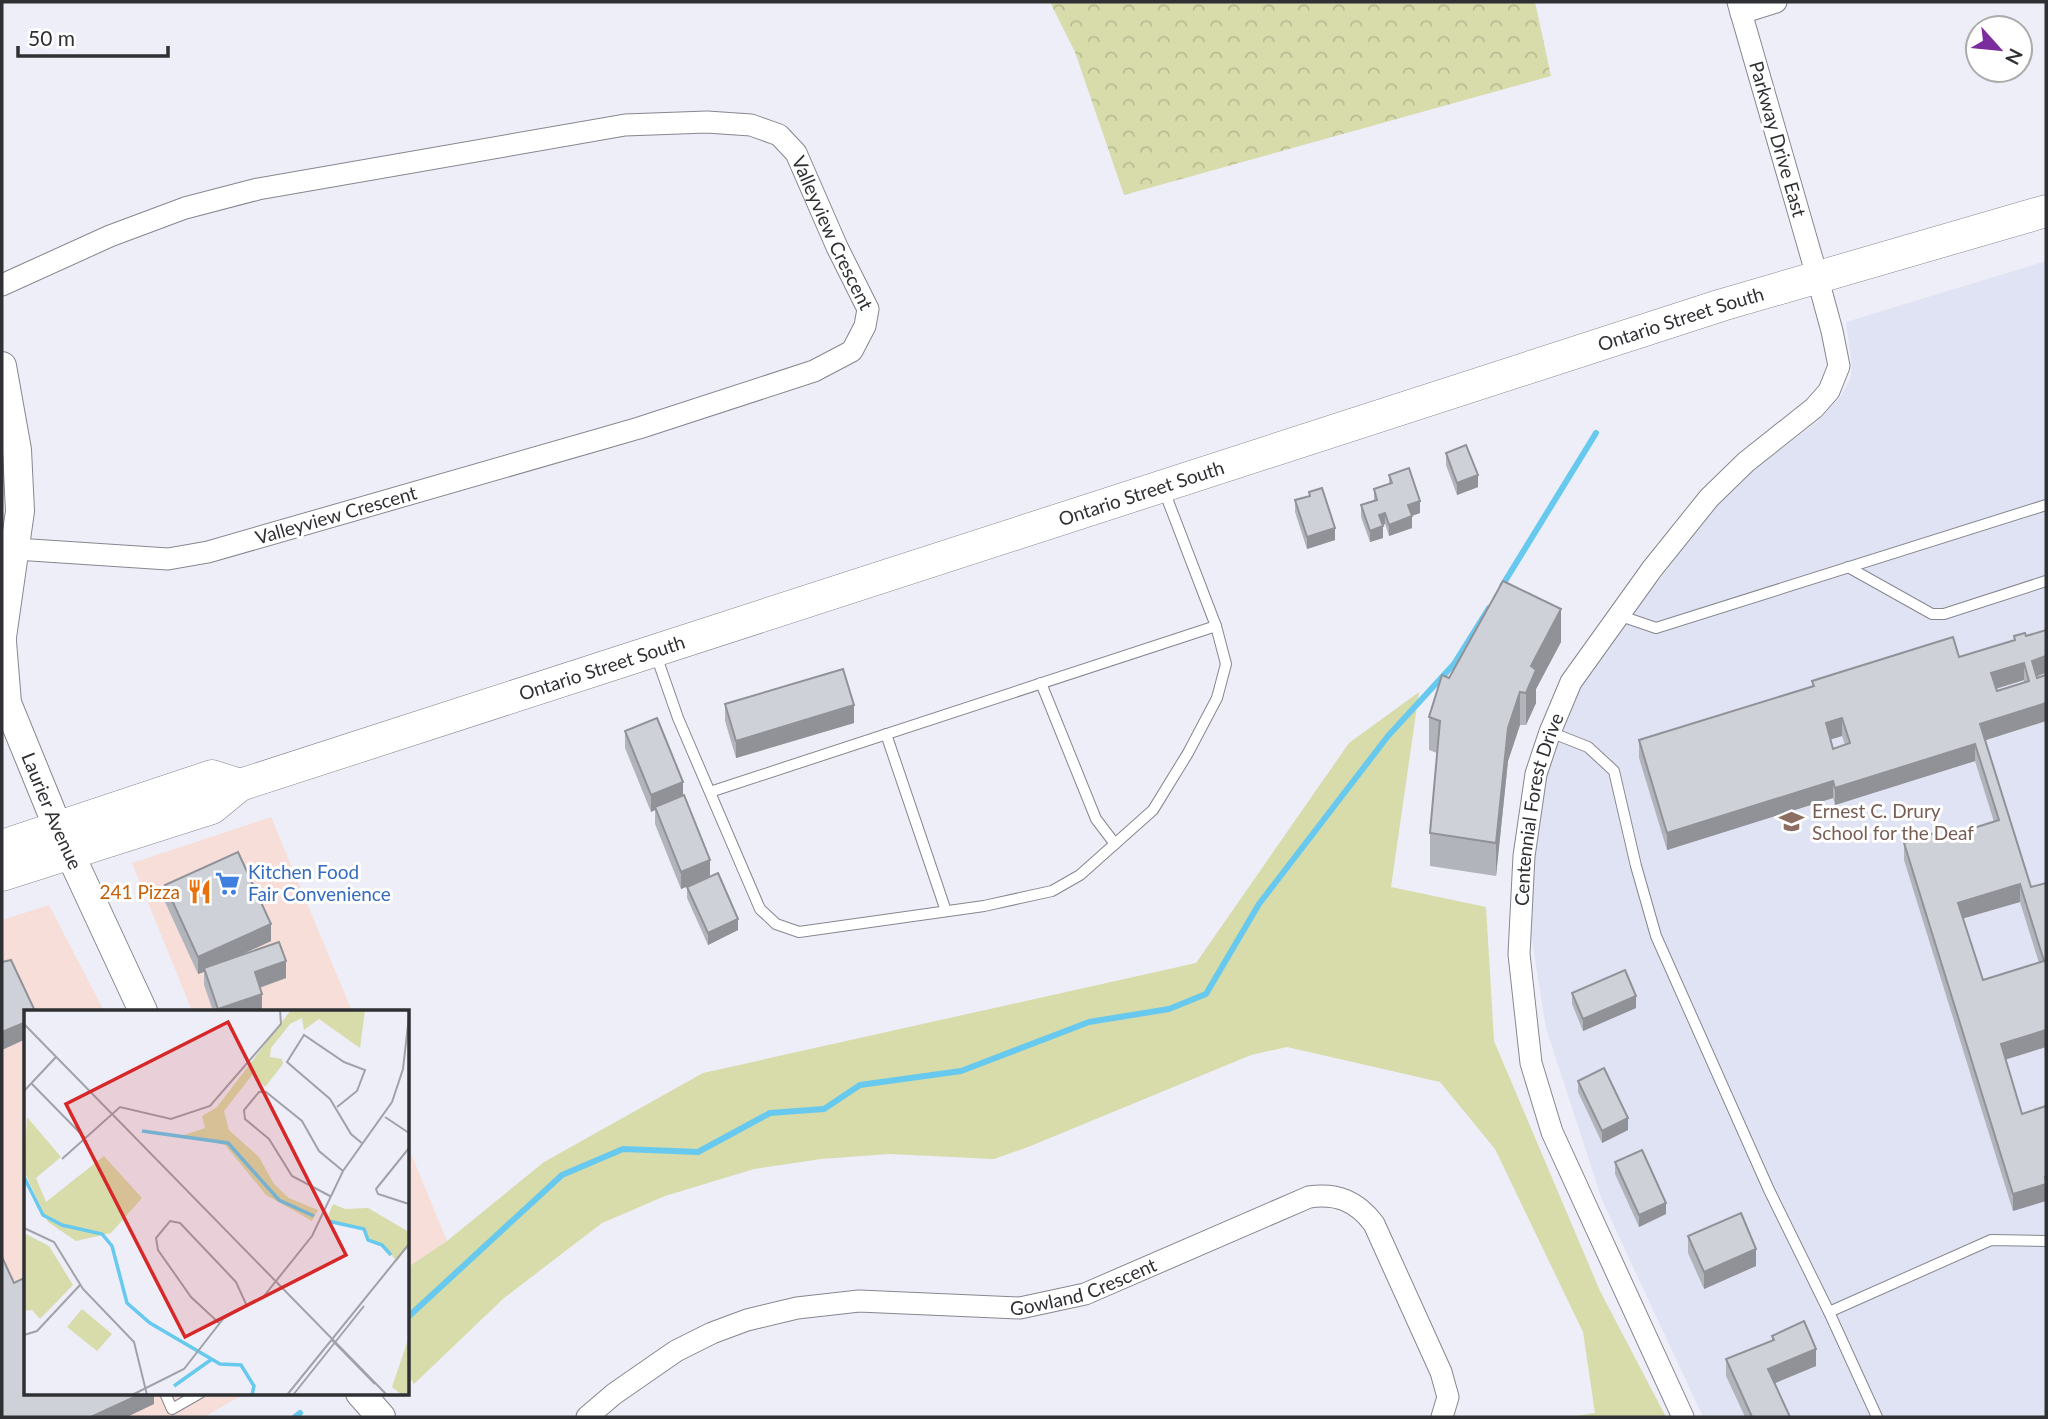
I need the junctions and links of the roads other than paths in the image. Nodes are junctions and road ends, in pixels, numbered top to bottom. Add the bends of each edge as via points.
1 (1776, 2) edge
2 (1740, 7) edge
3 (2046, 211) edge
4 (1817, 276) junction
5 (2, 285) edge
6 (2, 366) edge
7 (1162, 486) junction
8 (2046, 505) edge
9 (9, 549) edge
10 (1848, 567) junction
11 (2046, 582) edge
12 (1618, 615) junction
13 (1216, 626) junction
14 (2, 640) edge
15 (654, 650) junction
16 (1041, 683) junction
17 (1550, 732) junction
18 (886, 734) junction
19 (710, 792) junction
20 (64, 841) junction
21 (1115, 844) junction
22 (2, 846) edge
23 (2, 875) edge
24 (946, 911) junction
25 (143, 1010) edge
26 (2046, 1241) edge
27 (1829, 1312) junction
28 (165, 1394) edge
29 (198, 1394) edge
30 (361, 1394) edge
31 (168, 1413) edge
32 (381, 1417) edge
33 (587, 1417) edge
34 (1442, 1417) edge
35 (1683, 1417) edge
36 (1877, 1417) edge

1 - 2 street
2 - 4 street, Parkway Drive East
3 - 4 main road, Ontario Street South
4 - 7 main road, Ontario Street South
4 - 12 street, Centennial Forest Drive via 1839,366 1829,391 1709,498
5 - 9 street, Valleyview Crescent via 110,236 185,208 258,189 625,125 707,122 751,125 779,135 796,153 868,310 852,351 814,371 639,428 208,552 168,559
6 - 9 street, Laurier Avenue via 17,450 20,511
7 - 13 lane
7 - 15 main road, Ontario Street South
8 - 10 lane
9 - 14 street, Laurier Avenue
10 - 11 lane via 1931,614
10 - 12 lane via 1656,628
12 - 17 street, Centennial Forest Drive via 1571,682
13 - 16 lane
13 - 21 lane via 1226,664 1217,698 1153,810
14 - 20 street, Laurier Avenue via 7,703
15 - 19 lane
15 - 20 main road, Ontario Street South via 240,785 212,776
16 - 18 lane
16 - 21 lane via 1096,819
17 - 27 lane via 1588,747 1614,771 1656,936 1769,1190
17 - 35 street, Centennial Forest Drive via 1536,774 1524,856 1519,954 1531,1063 1552,1132
18 - 19 lane
18 - 24 lane
19 - 24 lane via 760,909 776,925 799,932
20 - 22 main road, Ontario Street South
20 - 23 main road, Ontario Street South
20 - 25 street, Laurier Avenue
21 - 24 lane via 1080,875 1052,891
26 - 27 lane via 1991,1240
27 - 36 lane
28 - 31 lane
29 - 31 lane
30 - 32 street
33 - 34 street, Gowland Crescent via 676,1351 747,1320 859,1301 1020,1308 1074,1297 1309,1197 1325,1195 1355,1204 1374,1224 1444,1381 1448,1397

